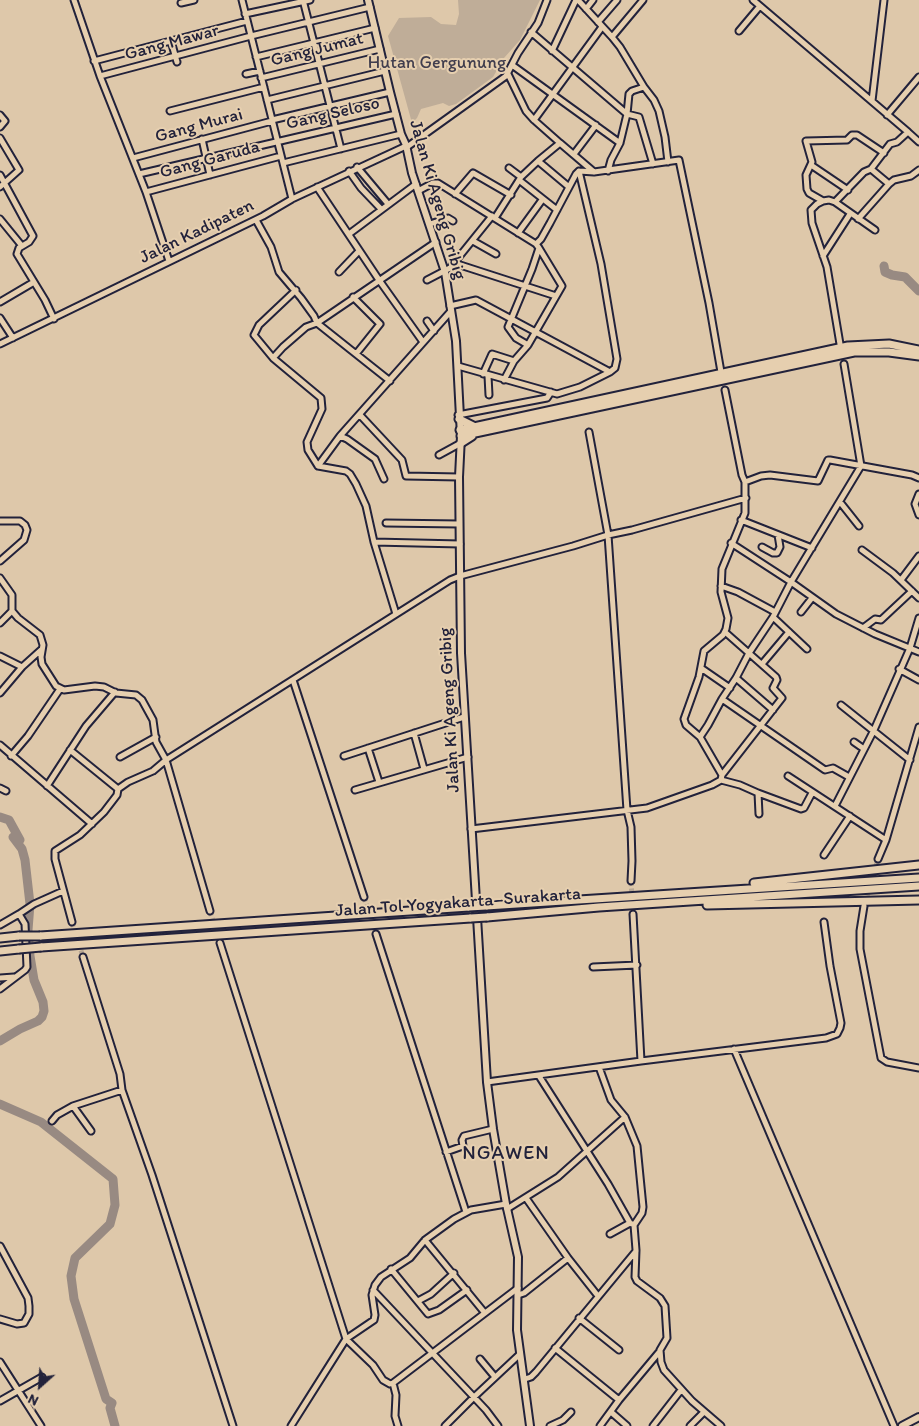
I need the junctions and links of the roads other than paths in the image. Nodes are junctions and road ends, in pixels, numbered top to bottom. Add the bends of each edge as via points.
1 (74, 0) edge
2 (194, 0) edge
3 (242, 0) edge
4 (310, 0) edge
5 (368, 0) edge
6 (546, 0) edge
7 (577, 0) edge
8 (594, 0) edge
9 (617, 0) edge
10 (643, 0) edge
11 (753, 0) edge
12 (884, 0) edge
13 (303, 1) edge
14 (181, 4) dead end
15 (760, 6) junction
16 (370, 7) junction
17 (586, 8) junction
18 (245, 14) junction
19 (247, 21) junction
20 (309, 22) junction
21 (598, 22) junction
22 (602, 27) junction
23 (375, 28) junction
24 (531, 32) junction
25 (739, 32) dead end
26 (251, 36) junction
27 (612, 37) junction
28 (171, 41) junction
29 (315, 43) junction
30 (380, 49) junction
31 (552, 51) junction
32 (175, 56) junction
33 (256, 57) junction
34 (94, 61) junction
35 (177, 62) dead end
36 (319, 64) junction
37 (512, 65) junction
38 (572, 67) junction
39 (260, 71) junction
40 (385, 71) junction
41 (246, 74) dead end
42 (508, 74) junction
43 (100, 76) junction
44 (919, 77) edge
45 (261, 78) junction
46 (324, 86) junction
47 (644, 86) junction
48 (264, 87) junction
49 (390, 92) junction
50 (553, 94) junction
51 (267, 100) junction
52 (872, 101) junction
53 (330, 106) junction
54 (170, 111) dead end
55 (396, 114) junction
56 (627, 114) junction
57 (0, 115) edge
58 (888, 115) junction
59 (534, 120) junction
60 (272, 121) junction
61 (596, 125) junction
62 (0, 127) edge
63 (335, 127) junction
64 (919, 132) edge
65 (401, 134) junction
66 (911, 134) junction
67 (0, 138) edge
68 (202, 139) junction
69 (277, 141) junction
70 (560, 142) junction
71 (919, 142) edge
72 (620, 143) junction
73 (407, 146) junction
74 (341, 149) junction
75 (884, 153) junction
76 (574, 154) junction
77 (281, 156) junction
78 (133, 158) junction
79 (206, 158) junction
80 (538, 161) junction
81 (668, 162) junction
82 (283, 163) junction
83 (653, 164) junction
84 (811, 165) junction
85 (357, 167) junction
86 (509, 168) dead end
87 (871, 169) junction
88 (919, 170) edge
89 (349, 171) junction
90 (579, 171) junction
91 (608, 171) junction
92 (594, 172) junction
93 (139, 174) junction
94 (0, 175) edge
95 (210, 175) junction
96 (520, 179) junction
97 (889, 184) junction
98 (2, 185) edge
99 (317, 187) junction
100 (417, 187) junction
101 (569, 187) junction
102 (848, 190) junction
103 (146, 192) junction
104 (455, 194) junction
105 (510, 195) junction
106 (292, 198) junction
107 (542, 200) junction
108 (823, 201) junction
109 (835, 202) junction
110 (388, 204) junction
111 (381, 210) junction
112 (557, 210) junction
113 (850, 214) junction
114 (493, 217) junction
115 (0, 219) edge
116 (858, 219) junction
117 (256, 220) junction
118 (453, 221) dead end
119 (430, 224) junction
120 (875, 230) dead end
121 (518, 233) junction
122 (349, 234) junction
123 (473, 241) junction
124 (436, 242) junction
125 (22, 246) junction
126 (538, 246) junction
127 (359, 251) junction
128 (496, 254) dead end
129 (823, 256) junction
130 (169, 261) junction
131 (454, 263) junction
132 (339, 272) dead end
133 (445, 272) junction
134 (379, 280) junction
135 (427, 280) dead end
136 (34, 282) junction
137 (526, 286) junction
138 (296, 290) junction
139 (556, 296) junction
140 (353, 297) junction
141 (0, 302) edge
142 (451, 308) junction
143 (0, 318) edge
144 (54, 319) junction
145 (511, 319) junction
146 (427, 321) dead end
147 (317, 323) junction
148 (434, 331) junction
149 (535, 332) junction
150 (13, 338) junction
151 (423, 342) junction
152 (0, 344) edge
153 (840, 344) dead end
154 (528, 345) junction
155 (919, 350) edge
156 (356, 354) junction
157 (919, 356) edge
158 (273, 358) junction
159 (514, 361) junction
160 (844, 364) dead end
161 (458, 366) junction
162 (610, 372) junction
163 (721, 372) dead end
164 (485, 375) junction
165 (504, 380) junction
166 (390, 381) junction
167 (725, 390) dead end
168 (551, 392) junction
169 (489, 395) dead end
170 (360, 416) junction
171 (459, 417) junction
172 (475, 431) junction
173 (589, 432) dead end
174 (340, 436) junction
175 (460, 437) junction
176 (439, 455) dead end
177 (318, 466) junction
178 (860, 466) junction
179 (459, 477) junction
180 (919, 478) edge
181 (384, 479) dead end
182 (745, 482) junction
183 (919, 494) edge
184 (746, 498) junction
185 (840, 502) junction
186 (919, 515) edge
187 (741, 520) junction
188 (0, 521) edge
189 (386, 523) dead end
190 (459, 524) junction
191 (859, 526) dead end
192 (608, 534) junction
193 (778, 535) junction
194 (374, 542) junction
195 (731, 543) junction
196 (460, 544) junction
197 (762, 547) dead end
198 (812, 548) junction
199 (862, 550) dead end
200 (919, 556) edge
201 (0, 561) edge
202 (460, 576) junction
203 (0, 578) edge
204 (902, 580) junction
205 (791, 582) junction
206 (721, 586) junction
207 (912, 591) junction
208 (812, 598) junction
209 (919, 598) edge
210 (12, 611) junction
211 (801, 612) dead end
212 (396, 614) junction
213 (774, 615) junction
214 (919, 618) edge
215 (0, 623) edge
216 (863, 628) junction
217 (725, 632) junction
218 (789, 632) junction
219 (43, 648) junction
220 (910, 648) junction
221 (807, 649) dead end
222 (919, 652) edge
223 (750, 653) junction
224 (0, 656) edge
225 (762, 664) junction
226 (22, 668) junction
227 (701, 668) junction
228 (899, 669) junction
229 (736, 678) junction
230 (293, 680) junction
231 (919, 680) edge
232 (730, 688) junction
233 (60, 689) junction
234 (114, 692) junction
235 (0, 693) edge
236 (722, 699) junction
237 (841, 705) dead end
238 (773, 710) junction
239 (464, 717) junction
240 (759, 726) junction
241 (919, 727) edge
242 (874, 730) junction
243 (414, 733) junction
244 (156, 737) junction
245 (700, 737) junction
246 (854, 742) dead end
247 (0, 745) edge
248 (368, 748) junction
249 (864, 749) junction
250 (70, 750) junction
251 (11, 756) junction
252 (120, 756) dead end
253 (344, 756) dead end
254 (468, 757) junction
255 (166, 760) junction
256 (910, 760) junction
257 (424, 768) junction
258 (788, 776) dead end
259 (722, 777) junction
260 (849, 778) junction
261 (379, 782) junction
262 (47, 786) junction
263 (0, 788) edge
264 (118, 789) junction
265 (355, 790) dead end
266 (6, 791) dead end
267 (758, 793) junction
268 (812, 793) junction
269 (835, 806) junction
270 (627, 810) junction
271 (759, 814) dead end
272 (850, 816) junction
273 (92, 824) junction
274 (472, 830) junction
275 (886, 840) junction
276 (824, 856) dead end
277 (878, 859) tunnel mouth
278 (919, 865) edge
279 (919, 878) edge
280 (631, 881) tunnel mouth
281 (919, 886) edge
282 (63, 891) junction
283 (669, 893) junction
284 (364, 897) tunnel mouth
285 (919, 900) edge
286 (864, 906) tunnel mouth
287 (599, 908) junction
288 (210, 911) tunnel mouth
289 (19, 914) junction
290 (633, 914) tunnel mouth
291 (72, 922) tunnel mouth
292 (824, 922) dead end
293 (0, 925) edge
294 (376, 934) tunnel mouth
295 (0, 938) edge
296 (220, 943) tunnel mouth
297 (0, 951) edge
298 (83, 957) tunnel mouth
299 (637, 965) junction
300 (593, 967) dead end
301 (14, 977) junction
302 (0, 978) edge
303 (0, 989) edge
304 (734, 1049) junction
305 (641, 1062) junction
306 (599, 1068) junction
307 (919, 1068) edge
308 (539, 1076) junction
309 (487, 1082) junction
310 (122, 1090) junction
311 (73, 1106) junction
312 (625, 1117) junction
313 (52, 1121) dead end
314 (493, 1129) junction
315 (92, 1131) dead end
316 (586, 1150) junction
317 (446, 1152) junction
318 (526, 1198) junction
319 (507, 1207) junction
320 (466, 1212) junction
321 (632, 1224) junction
322 (610, 1234) dead end
323 (425, 1240) junction
324 (0, 1246) edge
325 (636, 1250) junction
326 (568, 1258) junction
327 (392, 1269) junction
328 (454, 1274) junction
329 (373, 1290) junction
330 (466, 1290) junction
331 (518, 1291) junction
332 (598, 1296) junction
333 (418, 1301) junction
334 (484, 1312) junction
335 (579, 1318) junction
336 (0, 1320) edge
337 (346, 1339) junction
338 (556, 1348) junction
339 (618, 1350) dead end
340 (660, 1350) junction
341 (432, 1352) junction
342 (520, 1354) junction
343 (480, 1359) dead end
344 (0, 1362) edge
345 (42, 1377) dead end
346 (495, 1377) junction
347 (525, 1379) junction
348 (393, 1383) junction
349 (682, 1390) junction
350 (18, 1391) junction
351 (473, 1398) junction
352 (619, 1400) junction
353 (0, 1401) edge
354 (571, 1412) dead end
355 (610, 1412) junction
356 (704, 1412) junction
357 (919, 1417) edge
358 (42, 1426) edge
359 (233, 1426) edge
360 (291, 1426) edge
361 (398, 1426) edge
362 (445, 1426) edge
363 (498, 1426) edge
364 (530, 1426) edge
365 (550, 1426) edge
366 (600, 1426) edge
367 (627, 1426) edge
368 (653, 1426) edge
369 (690, 1426) edge
370 (721, 1426) edge
371 (894, 1426) edge
372 (902, 1426) edge

1 - 34 street
2 - 14 street
3 - 18 street
4 - 13 street
5 - 16 main road, Jalan Ki Ageng Gribig
6 - 24 street via 538,23
7 - 17 street
7 - 31 street
8 - 17 street
9 - 21 street
10 - 27 street
11 - 15 street
12 - 52 street
13 - 18 street
13 - 20 street
15 - 25 street
15 - 52 street
16 - 20 street, Gang Mawar
16 - 23 main road, Jalan Ki Ageng Gribig
17 - 21 street
18 - 19 street
19 - 26 street
19 - 28 street
20 - 26 street, Gang Mawar
20 - 29 street
21 - 22 street
22 - 27 street
22 - 38 street
23 - 29 street
23 - 30 main road, Jalan Ki Ageng Gribig
24 - 31 street
24 - 37 street
26 - 32 street, Gang Mawar
26 - 33 street
27 - 47 street
28 - 32 street
28 - 34 street
29 - 33 street
29 - 36 street
30 - 36 street, Gang Jumat
30 - 40 main road, Jalan Ki Ageng Gribig
31 - 38 street
32 - 35 street
32 - 43 street, Gang Mawar
33 - 39 street
34 - 43 street
36 - 45 street, Gang Jumat
36 - 46 street
37 - 42 street
37 - 50 street
38 - 50 street
38 - 56 street
39 - 41 street
39 - 45 street
40 - 46 street
40 - 49 main road, Jalan Ki Ageng Gribig
42 - 59 street
42 - 73 street, Jalan Kadipaten
43 - 78 street
44 - 58 street
45 - 48 street
46 - 51 street
46 - 53 street
47 - 56 street via 629,94
47 - 81 street via 659,111
48 - 51 street
48 - 54 street
49 - 53 street, Gang Murai
49 - 55 main road, Jalan Ki Ageng Gribig
50 - 59 street
50 - 61 street
51 - 60 street
52 - 58 street
53 - 60 street, Gang Murai
53 - 63 street
55 - 63 street, Gang Seloso
55 - 65 main road, Jalan Ki Ageng Gribig
56 - 72 street
56 - 83 street via 639,117
57 - 62 street via 5,120
58 - 66 street
59 - 70 street
60 - 68 street, Gang Murai
60 - 69 street
61 - 72 street
61 - 76 street
63 - 69 street, Gang Seloso
63 - 74 street
64 - 66 street
65 - 73 main road, Jalan Ki Ageng Gribig
65 - 74 street
66 - 71 street
66 - 75 street via 890,144
67 - 98 street via 18,168
68 - 78 street, Gang Murai
68 - 79 street
69 - 77 street
69 - 79 street, Gang Seloso
70 - 76 street
70 - 80 street
72 - 91 street
73 - 85 street, Jalan Kadipaten
73 - 100 main road, Jalan Ki Ageng Gribig
74 - 82 street
75 - 84 street via 855,134 847,140 806,141
75 - 87 street
76 - 92 street
77 - 82 street
77 - 95 street, Gang Garuda
78 - 93 street
79 - 93 street, Gang Seloso
79 - 95 street
80 - 96 street
80 - 101 street
81 - 83 street
81 - 163 street via 679,160
82 - 106 street
83 - 91 street
84 - 102 street
84 - 108 street via 806,175 807,189
85 - 89 street, Jalan Kadipaten
85 - 110 street
86 - 96 street
87 - 97 street
87 - 102 street via 864,172
88 - 97 street
89 - 99 street, Jalan Kadipaten
89 - 111 street
90 - 92 street
90 - 101 street
90 - 162 street via 601,264 617,359 615,368
91 - 92 street
93 - 103 street
94 - 98 street
95 - 103 street, Gang Garuda
96 - 105 street
96 - 107 street
97 - 116 street
98 - 125 street via 33,236
99 - 106 street, Jalan Kadipaten
99 - 122 street
100 - 104 street via 435,183
100 - 110 street
100 - 119 main road, Jalan Ki Ageng Gribig
101 - 112 street
102 - 109 street
103 - 130 street
104 - 105 street via 473,173
104 - 114 street
105 - 114 street
106 - 117 street, Jalan Kadipaten
107 - 112 street
107 - 121 street
108 - 109 street
108 - 129 street via 813,207 810,217
109 - 113 street
110 - 111 street
111 - 122 street
112 - 126 street
113 - 116 street
113 - 129 street
114 - 121 street
114 - 123 street
115 - 125 street
116 - 120 street
117 - 130 street, Jalan Kadipaten
117 - 138 street via 271,247 279,272
118 - 119 street via 448,218
119 - 124 main road, Jalan Ki Ageng Gribig
121 - 126 street
122 - 127 street
123 - 128 street
123 - 131 street
124 - 133 main road, Jalan Ki Ageng Gribig
124 - 134 street
125 - 136 street via 17,254
126 - 137 street
126 - 139 street via 562,286
127 - 132 street
127 - 134 street
129 - 153 street
130 - 144 street, Jalan Kadipaten
131 - 133 street
131 - 137 street
133 - 135 street
133 - 142 main road, Jalan Ki Ageng Gribig
134 - 140 street
134 - 151 street
136 - 141 street
136 - 144 street
137 - 139 street
137 - 145 street
138 - 147 street
138 - 158 street via 254,332 254,337
139 - 149 street
140 - 147 street
140 - 156 street via 380,324
142 - 145 street via 476,300
142 - 148 street
142 - 161 main road, Jalan Ki Ageng Gribig
143 - 150 street
144 - 150 street, Jalan Kadipaten
145 - 149 street
145 - 154 street via 508,329
146 - 148 street
147 - 156 street
147 - 158 street via 306,327
148 - 151 street
149 - 154 street
149 - 162 street
150 - 152 street, Jalan Kadipaten
151 - 166 street
154 - 159 street
155 - 172 highway via 889,344 848,346
156 - 166 street
157 - 172 highway via 854,352
158 - 177 street via 322,400 322,409 306,444
159 - 164 street via 492,354
159 - 165 street
160 - 178 street
161 - 164 street
161 - 171 main road, Jalan Ki Ageng Gribig
162 - 168 street via 580,386 559,393
164 - 165 street
164 - 169 street
165 - 168 street
166 - 170 street
167 - 182 street
168 - 171 street via 547,398
170 - 174 street
170 - 179 street via 402,460 406,476
171 - 172 highway
171 - 175 main road, Jalan Ki Ageng Gribig
172 - 175 highway
173 - 192 street
174 - 177 street
174 - 181 street via 375,459
175 - 176 street
175 - 179 main road, Jalan Ki Ageng Gribig
177 - 194 street via 341,469 350,474 366,506
178 - 180 street
178 - 182 street via 829,460 818,481 770,475
178 - 185 street
179 - 190 main road, Jalan Ki Ageng Gribig
182 - 184 street
183 - 186 street via 915,504
184 - 187 street
184 - 192 street
185 - 191 street
185 - 198 street
187 - 193 street
187 - 195 street
188 - 201 street via 20,521 27,530 24,540
189 - 190 street
190 - 196 main road, Jalan Ki Ageng Gribig
192 - 202 street
192 - 270 street
193 - 197 street via 780,547 777,553
193 - 198 street
194 - 196 street
194 - 212 street
195 - 205 street
195 - 206 street via 722,565
196 - 202 main road, Jalan Ki Ageng Gribig
198 - 205 street
199 - 204 street
200 - 204 street
202 - 212 street
202 - 239 main road, Jalan Ki Ageng Gribig
203 - 210 street via 12,596
204 - 207 street
205 - 208 street
205 - 213 street
206 - 213 street via 738,592
206 - 217 street via 728,618
207 - 209 street
207 - 216 street via 881,620 875,619
208 - 211 street
208 - 216 street
210 - 215 street
210 - 219 street via 40,635
212 - 230 street
213 - 218 street
213 - 223 street
214 - 220 street
216 - 220 street
217 - 223 street
217 - 227 street via 705,648
218 - 221 street
218 - 225 street
219 - 226 street
219 - 233 street via 42,664
220 - 222 street
220 - 228 street
223 - 225 street
223 - 229 street
224 - 226 street
225 - 238 street via 777,679 773,688 782,697
226 - 235 street
227 - 232 street
227 - 245 street via 684,719
228 - 231 street
228 - 242 street
229 - 232 street
229 - 238 street
230 - 255 street
230 - 284 street
232 - 236 street
233 - 234 street via 95,686
233 - 251 street
234 - 244 street via 140,698 154,723
234 - 250 street
236 - 240 street
236 - 245 street
237 - 242 street
238 - 240 street
239 - 243 street
239 - 254 main road, Jalan Ki Ageng Gribig
240 - 259 street
240 - 260 street via 825,770 833,768
241 - 256 street
242 - 249 street
242 - 256 street
243 - 248 street
243 - 257 street
244 - 252 street
244 - 255 street
245 - 259 street
246 - 249 street
247 - 251 street
248 - 253 street
248 - 261 street
249 - 260 street
250 - 262 street
250 - 264 street
251 - 262 street
254 - 257 street
254 - 274 main road, Jalan Ki Ageng Gribig
255 - 264 street via 153,771
255 - 288 street
256 - 275 street
257 - 261 street
258 - 268 street
259 - 267 street
259 - 270 street via 712,785 654,806
260 - 269 street
261 - 265 street
262 - 273 street
263 - 266 street
264 - 273 street via 108,808
267 - 268 street via 801,809
267 - 271 street
268 - 269 street
269 - 272 street
270 - 274 street
270 - 280 street via 631,827
272 - 275 street
272 - 276 street
273 - 282 street via 55,851
274 - 309 main road, Jalan Ki Ageng Gribig
275 - 277 street
278 - 283 highway
279 - 283 highway, Jalan Tol Yogyakarta–Surakarta
281 - 287 highway, Jalan Tol Yogyakarta–Surakarta
282 - 289 street
282 - 291 street
283 - 295 highway, Jalan Tol Yogyakarta–Surakarta, bridge
285 - 287 highway
286 - 307 street via 860,948 881,1058
287 - 297 highway, Jalan Tol Yogyakarta–Surakarta, bridge
289 - 293 street
289 - 301 street via 24,924 27,967
290 - 299 street
292 - 304 street via 841,1023 837,1034
294 - 317 street
296 - 337 street
298 - 310 street via 120,1074
299 - 300 street
299 - 305 street
301 - 302 street
301 - 303 street
304 - 305 street
304 - 371 street
305 - 306 street
306 - 308 street
306 - 312 street via 611,1100
308 - 309 street
308 - 316 street
309 - 314 main road, Jalan Ki Ageng Gribig
310 - 311 street
310 - 359 street
311 - 313 street
311 - 315 street
312 - 316 street
312 - 321 street via 637,1146 642,1207 642,1213
314 - 317 street via 464,1136 463,1146
314 - 319 main road, Jalan Ki Ageng Gribig
316 - 318 street via 558,1177
316 - 321 street
317 - 320 street
318 - 319 street
318 - 326 street
319 - 320 street
319 - 331 main road, Jalan Ki Ageng Gribig via 518,1257
320 - 323 street
321 - 322 street
321 - 325 street
323 - 327 street via 410,1258
323 - 328 street
324 - 336 street via 28,1298 29,1306 24,1323
325 - 332 street
325 - 340 street via 637,1281 666,1306 667,1338
326 - 331 street via 524,1293
326 - 332 street
327 - 329 street via 381,1277
327 - 333 street
328 - 330 street
328 - 333 street
329 - 337 street via 374,1320
329 - 341 street
330 - 333 street via 431,1314 425,1312
330 - 334 street
331 - 334 street
331 - 342 main road, Jalan Ki Ageng Gribig
332 - 335 street
334 - 341 street
335 - 338 street
335 - 339 street
337 - 348 street via 373,1365 383,1380
337 - 360 street
338 - 347 street via 536,1372
338 - 352 street
340 - 349 street via 664,1370
340 - 352 street
341 - 348 street
341 - 351 street
342 - 346 street
342 - 347 main road, Jalan Ki Ageng Gribig
343 - 346 street
344 - 350 street
345 - 350 street
346 - 351 street
347 - 364 main road, Jalan Ki Ageng Gribig
348 - 361 street
349 - 356 street
349 - 368 street
350 - 353 street
350 - 358 street
351 - 362 street
351 - 363 street
352 - 355 street
354 - 365 street
355 - 366 street
355 - 367 street
356 - 369 street
356 - 370 street
357 - 372 main road

